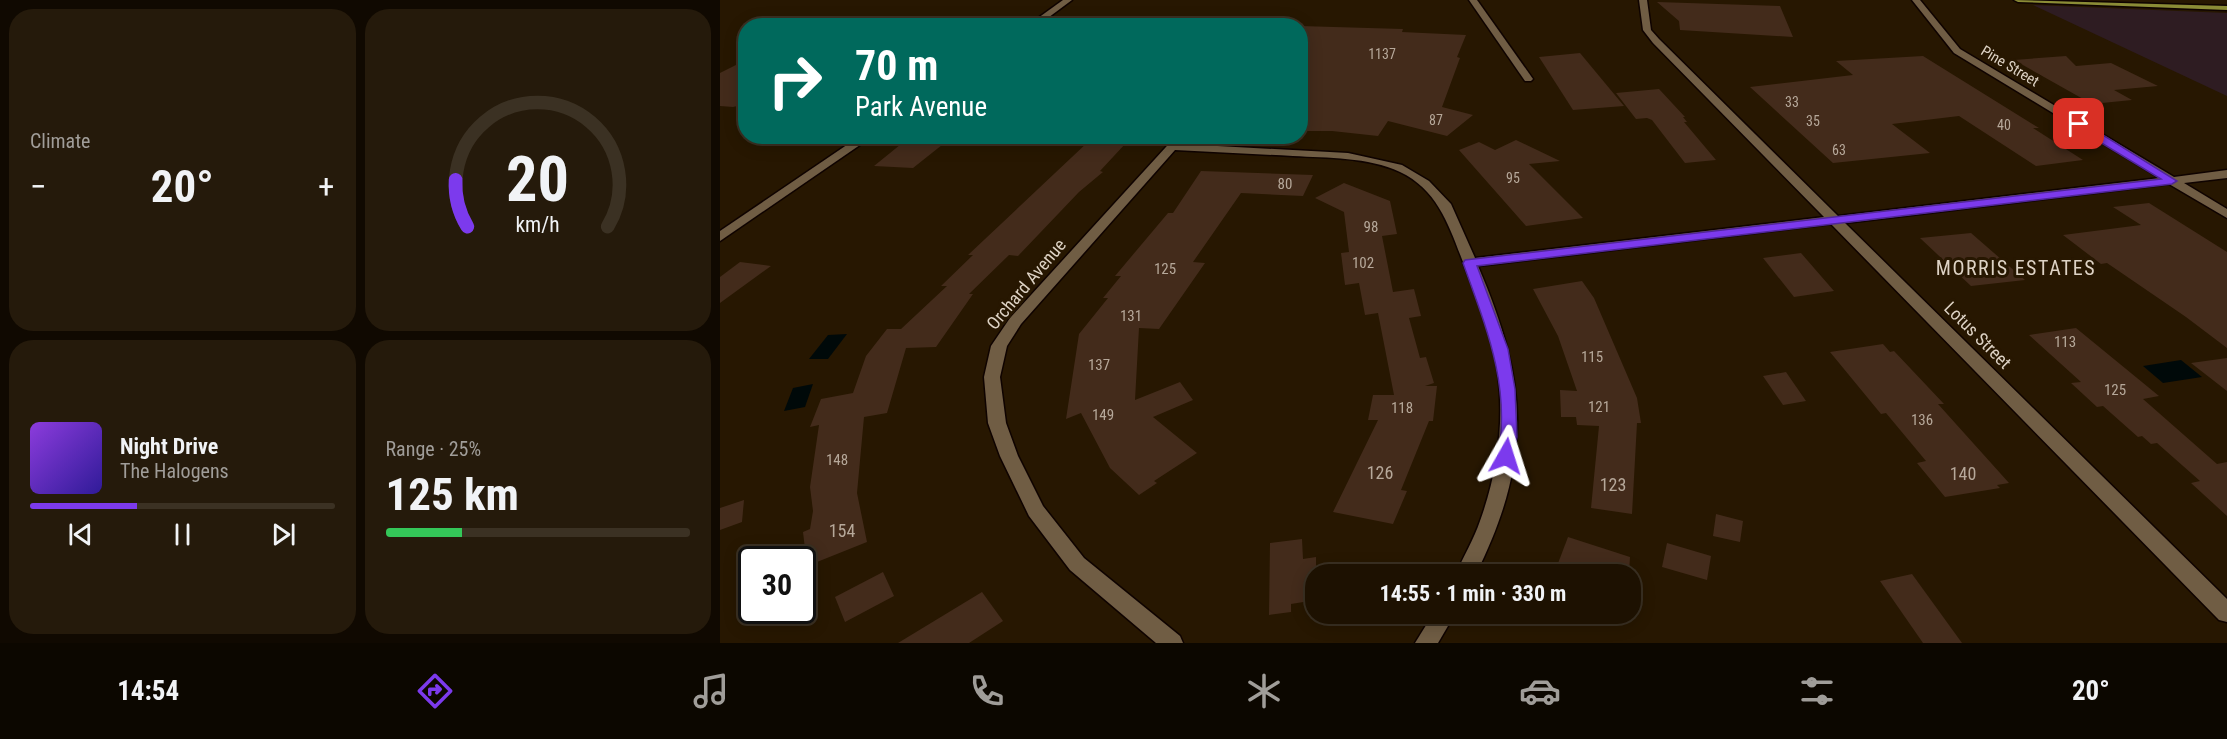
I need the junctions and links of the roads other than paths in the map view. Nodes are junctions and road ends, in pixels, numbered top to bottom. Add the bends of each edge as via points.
1 (1068, 0) edge
2 (1473, 0) edge
3 (1643, 0) edge
4 (1916, 0) edge
5 (2018, 0) edge
6 (2072, 1) edge
7 (2227, 8) edge
8 (1042, 18) edge
9 (1528, 79) dead end
10 (855, 144) edge
11 (1176, 144) edge
12 (1202, 144) edge
13 (2227, 174) edge
14 (2172, 181) junction
15 (2227, 214) edge
16 (1836, 220) junction
17 (720, 237) edge
18 (1469, 263) junction
19 (1472, 564) edge
20 (2227, 613) edge
21 (1438, 624) edge
22 (1172, 643) edge
23 (1426, 643) edge

1 - 8 street
2 - 9 street
3 - 16 street, Lotus Street via 1647,30 1656,41
4 - 14 street, Pine Street via 1957,51
5 - 6 main road
6 - 7 main road
10 - 17 street
11 - 22 street, Orchard Avenue via 1015,321 999,346 992,377 997,423 1036,511 1077,564
12 - 18 street via 1343,156 1398,167 1433,188 1447,207
13 - 14 street
14 - 15 street, Pine Street
14 - 16 street
16 - 18 street
16 - 20 street, Lotus Street
18 - 19 street via 1501,349 1508,389 1509,437 1499,493
21 - 23 street

